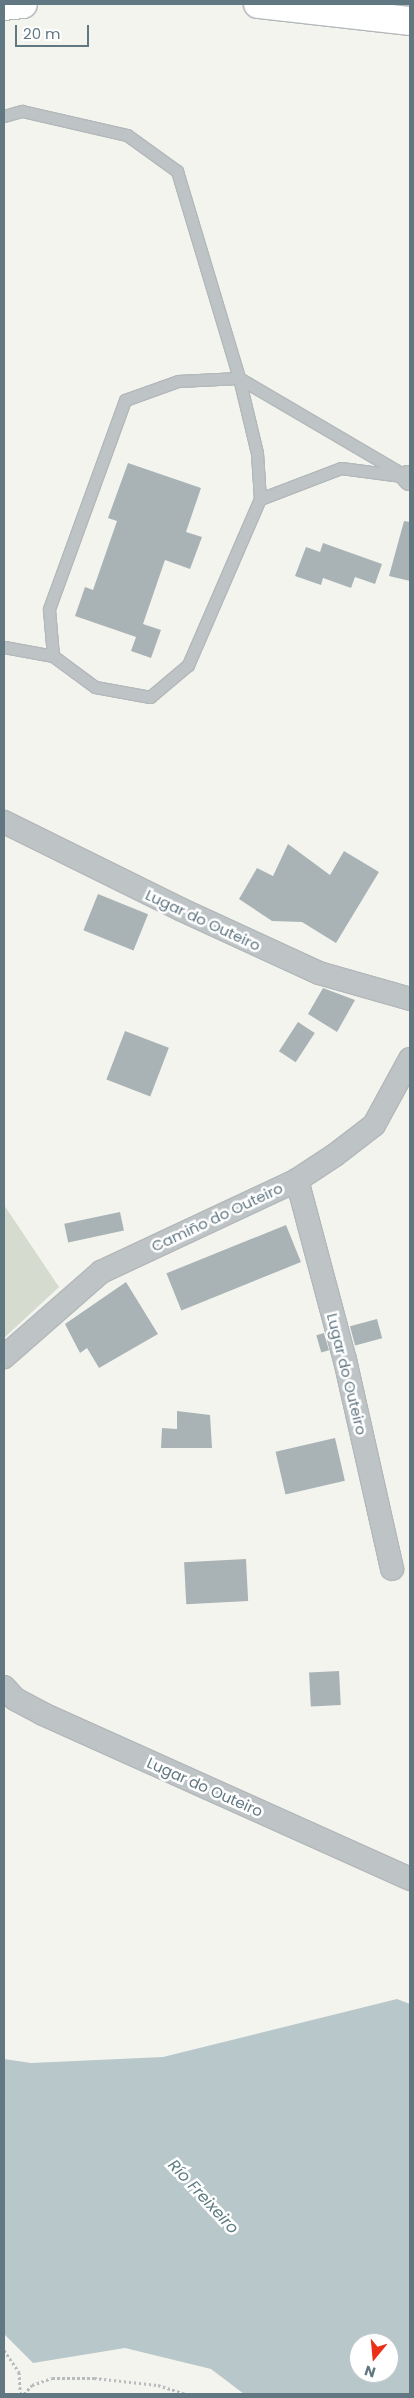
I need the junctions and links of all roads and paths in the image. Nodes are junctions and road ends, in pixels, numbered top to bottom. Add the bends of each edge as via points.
1 (23, 4) edge
2 (258, 4) edge
3 (4, 6) edge
4 (410, 21) edge
5 (4, 116) edge
6 (239, 378) junction
7 (409, 478) edge
8 (260, 499) junction
9 (4, 647) edge
10 (53, 656) junction
11 (4, 822) edge
12 (410, 999) edge
13 (410, 1059) edge
14 (297, 1180) junction
15 (4, 1357) edge
16 (392, 1569) dead end
17 (4, 1687) edge
18 (410, 1879) edge
19 (4, 2350) edge
20 (22, 2394) edge
21 (185, 2394) edge

1 - 3 highway
2 - 4 highway
5 - 6 lane via 22,112 127,135 177,171
6 - 7 lane
6 - 8 lane via 257,454
6 - 10 lane via 178,381 125,400 49,609
7 - 8 lane via 341,468
8 - 10 lane via 188,665 150,697 95,687
9 - 10 lane
11 - 12 street, Lugar do Outeiro via 171,905 319,973
13 - 14 street, Camiño do Outeiro via 374,1125
14 - 15 street, Camiño do Outeiro via 101,1272
14 - 16 street, Lugar do Outeiro via 345,1360
17 - 18 street, Lugar do Outeiro via 16,1699 43,1714
19 - 20 path via 19,2372
20 - 21 path via 32,2385 52,2378 94,2378 158,2385

